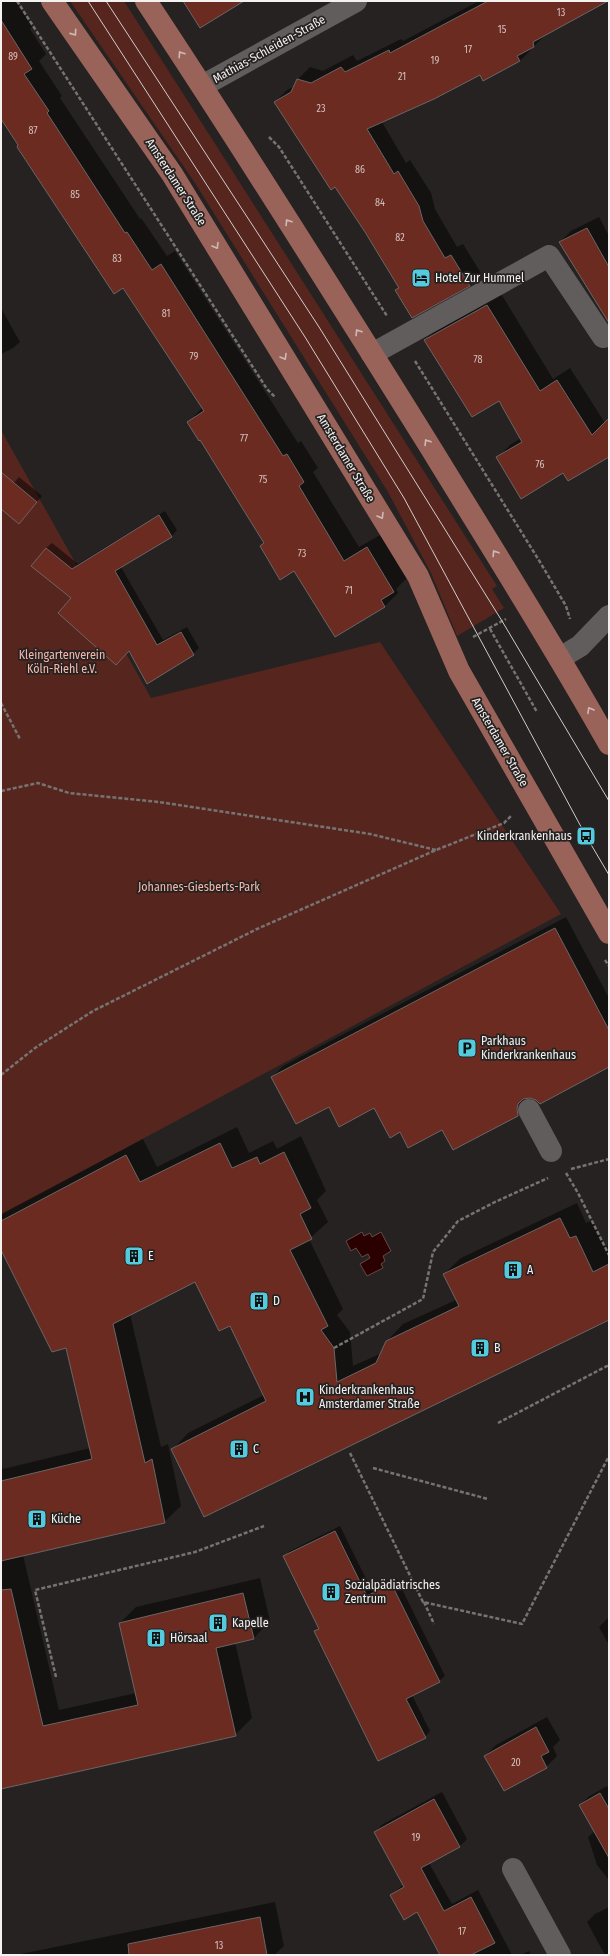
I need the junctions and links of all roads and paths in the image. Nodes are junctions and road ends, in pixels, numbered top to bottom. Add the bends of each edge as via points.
1 (17, 1) edge
2 (52, 1) edge
3 (146, 1) edge
4 (356, 1) edge
5 (202, 86) junction
6 (603, 337) dead end
7 (372, 354) junction
8 (277, 399) dead end
9 (544, 570) dead end
10 (515, 586) junction
11 (511, 616) dead end
12 (609, 616) edge
13 (490, 628) junction
14 (470, 638) dead end
15 (560, 658) junction
16 (1, 703) edge
17 (537, 712) dead end
18 (20, 739) dead end
19 (609, 744) edge
20 (1, 791) edge
21 (514, 813) dead end
22 (436, 850) junction
23 (609, 933) edge
24 (605, 959) dead end
25 (609, 966) edge
26 (1, 1074) edge
27 (529, 1110) dead end
28 (551, 1151) joint
29 (609, 1159) edge
30 (564, 1171) junction
31 (609, 1255) edge
32 (334, 1348) dead end
33 (609, 1365) edge
34 (498, 1422) dead end
35 (350, 1452) dead end
36 (609, 1456) edge
37 (373, 1468) dead end
38 (488, 1499) dead end
39 (264, 1526) dead end
40 (424, 1602) junction
41 (434, 1624) dead end
42 (56, 1677) dead end
43 (513, 1869) dead end
44 (560, 1955) edge

1 - 8 path via 267,389
2 -> 23 main road, Amsterdamer Straße via 172,174 418,576 459,671
5 -> 3 main road
4 - 5 street, Mathias-Schleiden-Straße
7 -> 5 main road
6 - 7 street via 549,256
10 -> 7 main road
9 - 10 path
10 - 15 main road
11 - 13 path
12 - 15 street via 580,646
13 - 14 path
13 - 17 path
19 -> 15 main road
16 - 18 path
20 - 22 path via 38,783 69,793 159,802 370,834
21 - 22 path via 504,823
22 - 26 path via 256,929 93,1010
24 - 25 path
27 - 28 street
28 - 30 path
29 - 30 path
30 - 31 path
30 - 32 path via 458,1221 433,1252 424,1299
33 - 34 path
35 - 40 path
36 - 40 path via 522,1624
37 - 38 path
39 - 42 path via 195,1552 35,1590
40 - 41 path
43 - 44 street

